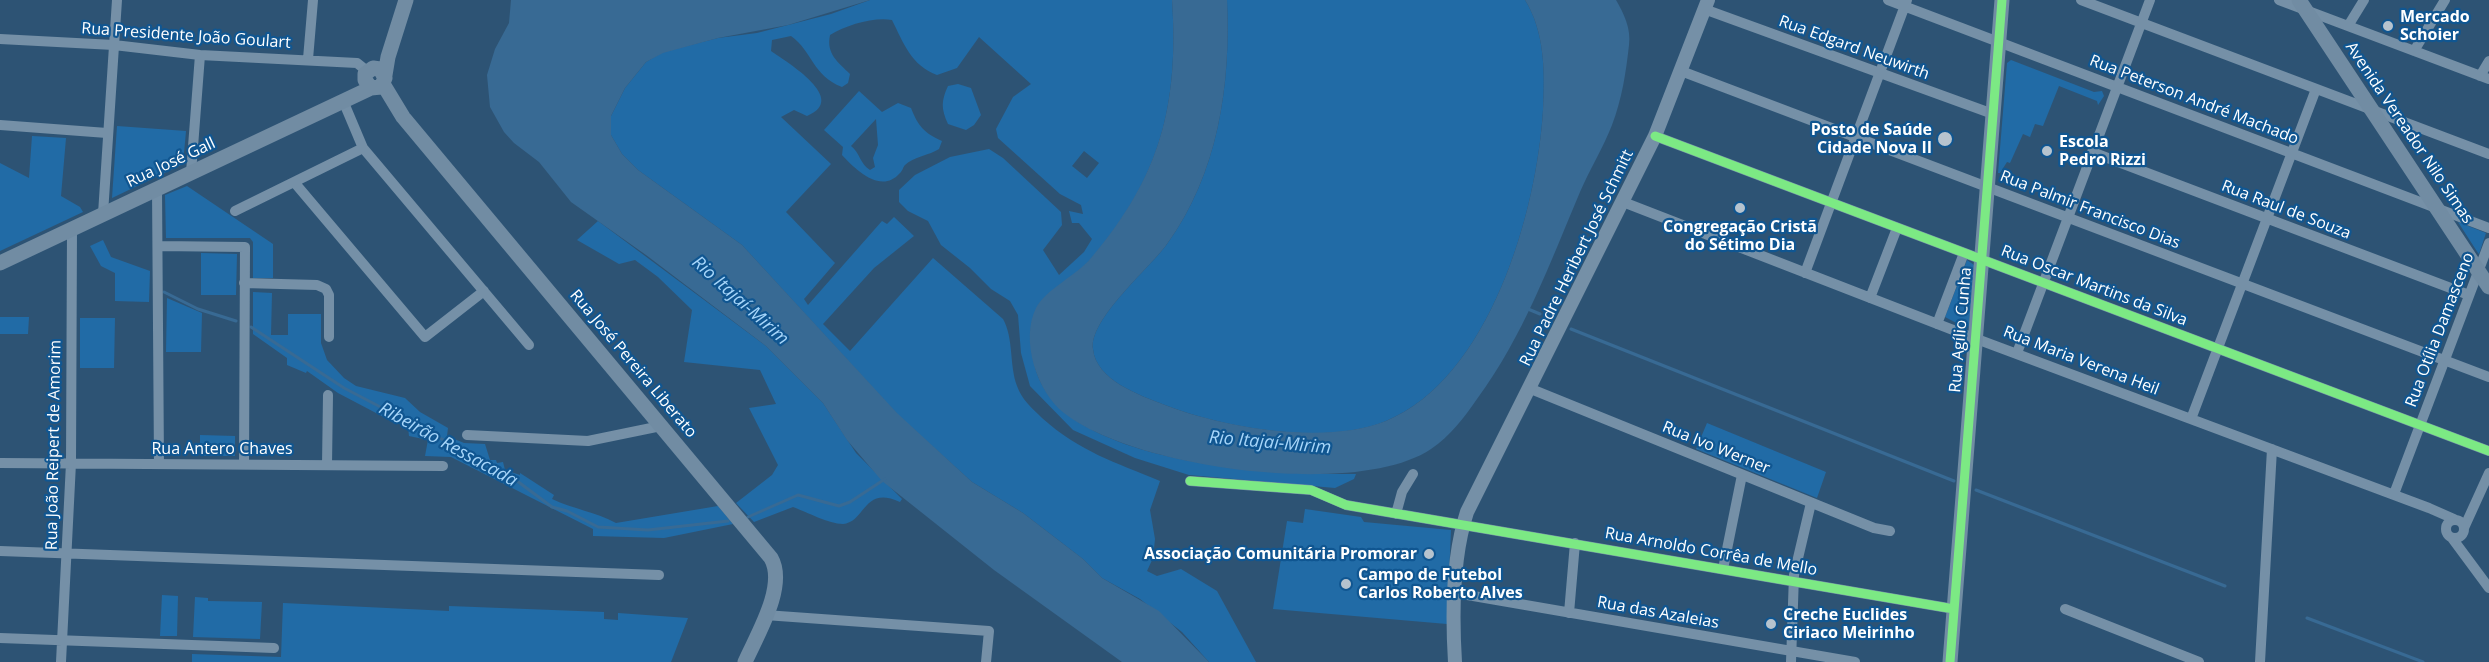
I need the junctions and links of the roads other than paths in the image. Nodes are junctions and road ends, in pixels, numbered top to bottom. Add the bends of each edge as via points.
1 (117, 0) edge
2 (313, 0) edge
3 (406, 0) edge
4 (1888, 0) edge
5 (2002, 0) edge
6 (2081, 0) edge
7 (2150, 0) edge
8 (2279, 0) edge
9 (2364, 0) edge
10 (2445, 0) edge
11 (1906, 3) edge
12 (1706, 4) edge
13 (2302, 5) edge
14 (2142, 23) junction
15 (2348, 26) junction
16 (0, 39) edge
17 (1999, 42) junction
18 (114, 45) junction
19 (2414, 51) junction
20 (200, 55) junction
21 (308, 59) junction
22 (2489, 62) edge
23 (1681, 71) junction
24 (1880, 73) junction
25 (2485, 78) edge
26 (375, 79) junction
27 (2117, 87) junction
28 (2316, 89) junction
29 (351, 99) junction
30 (2372, 110) junction
31 (1993, 114) junction
32 (0, 125) edge
33 (107, 134) junction
34 (1655, 136) junction
35 (1856, 139) junction
36 (363, 147) junction
37 (2092, 152) junction
38 (2291, 153) junction
39 (2489, 154) edge
40 (191, 173) junction
41 (294, 182) junction
42 (1987, 187) junction
43 (157, 189) junction
44 (1623, 202) junction
45 (1831, 204) junction
46 (2438, 209) junction
47 (235, 211) dead end
48 (103, 214) junction
49 (2067, 217) junction
50 (2267, 219) junction
51 (1897, 228) junction
52 (2489, 228) edge
53 (72, 229) junction
54 (2489, 243) edge
55 (158, 246) junction
56 (1964, 253) junction
57 (1981, 260) junction
58 (0, 263) edge
59 (2478, 271) junction
60 (1805, 273) junction
61 (244, 283) junction
62 (2043, 283) junction
63 (2242, 284) junction
64 (2489, 287) edge
65 (484, 291) junction
66 (2469, 295) junction
67 (1870, 298) junction
68 (1938, 324) junction
69 (329, 337) dead end
70 (1975, 338) junction
71 (529, 345) dead end
72 (2217, 349) junction
73 (2017, 353) junction
74 (2445, 360) junction
75 (2489, 377) edge
76 (1531, 389) junction
77 (328, 395) dead end
78 (2191, 418) junction
79 (661, 426) junction
80 (2420, 426) junction
81 (467, 435) dead end
82 (2272, 448) junction
83 (2489, 451) edge
84 (0, 463) edge
85 (70, 463) junction
86 (159, 464) junction
87 (244, 464) junction
88 (327, 465) junction
89 (443, 466) dead end
90 (2489, 473) edge
91 (1413, 474) dead end
92 (1742, 475) junction
93 (1190, 480) dead end
94 (2394, 494) junction
95 (1811, 503) junction
96 (1396, 514) junction
97 (1463, 524) junction
98 (2458, 527) junction
99 (1890, 531) dead end
100 (1575, 543) junction
101 (0, 551) edge
102 (68, 554) junction
103 (1723, 569) junction
104 (659, 575) dead end
105 (1795, 582) junction
106 (2489, 588) edge
107 (1456, 593) junction
108 (1954, 609) junction
109 (2065, 609) dead end
110 (1569, 612) junction
111 (765, 615) junction
112 (0, 638) edge
113 (62, 640) junction
114 (274, 648) dead end
115 (1791, 656) edge
116 (61, 662) edge
117 (745, 662) edge
118 (986, 662) edge
119 (1455, 662) edge
120 (1855, 662) edge
121 (1950, 662) edge
122 (2199, 662) edge
123 (2260, 662) edge

1 - 18 street
2 - 21 street
3 - 26 main road via 388,57
4 - 11 street, Rua Peterson André Machado
5 - 17 main road, Rua Agílio Cunha
6 - 14 street
7 - 14 street
8 - 13 street
9 - 15 street
10 - 19 street
11 - 17 street, Rua Peterson André Machado
11 - 24 street
12 - 23 street, Rua Padre Heribert José Schmitt
12 - 24 street, Rua Edgard Neuwirth
13 - 15 street
13 - 30 main road, Avenida Vereador Nilo Simas
14 - 27 street
14 - 28 street
15 - 19 street
16 - 18 street, Rua Presidente João Goulart
17 - 27 street, Rua Peterson André Machado
17 - 31 main road, Rua Agílio Cunha
18 - 20 street, Rua Presidente João Goulart
18 - 33 street
19 - 25 street
20 - 21 street, Rua Presidente João Goulart
20 - 40 street
21 - 26 street, Rua Presidente João Goulart via 357,63
22 - 25 street
23 - 34 street, Rua Padre Heribert José Schmitt
23 - 35 street, Rua Palmir Francisco Dias
24 - 31 street, Rua Edgard Neuwirth
24 - 35 street
26 - 29 main road, Rua José Gall
26 - 79 main road, Rua José Pereira Liberato
27 - 37 street
27 - 38 street, Rua Peterson André Machado
28 - 30 street
28 - 38 street
29 - 36 street
29 - 40 main road, Rua José Gall
30 - 39 street
30 - 46 main road, Avenida Vereador Nilo Simas
31 - 42 main road, Rua Agílio Cunha
32 - 33 street
33 - 48 street
34 - 44 street, Rua Padre Heribert José Schmitt
34 - 45 street, Rua Oscar Martins da Silva
35 - 42 street, Rua Palmir Francisco Dias
35 - 45 street
36 - 41 street
36 - 65 street
37 - 49 street
37 - 50 street, Rua Raul de Souza
38 - 46 street, Rua Peterson André Machado
38 - 50 street
40 - 43 main road, Rua José Gall
41 - 47 street
41 - 65 street via 425,337
42 - 49 street, Rua Palmir Francisco Dias
42 - 57 main road, Rua Agílio Cunha
43 - 48 main road, Rua José Gall
43 - 55 street
44 - 60 street, Rua Maria Verena Heil
44 - 76 street, Rua Padre Heribert José Schmitt
45 - 51 street, Rua Oscar Martins da Silva
45 - 60 street
46 - 52 street, Rua Peterson André Machado
46 - 59 main road, Avenida Vereador Nilo Simas
48 - 53 main road, Rua José Gall
49 - 62 street
49 - 63 street, Rua Palmir Francisco Dias
50 - 63 street
50 - 66 street, Rua Raul de Souza
51 - 56 street, Rua Oscar Martins da Silva
51 - 67 street
53 - 58 main road, Rua José Gall
53 - 85 street, Rua João Reipert de Amorim
54 - 59 street, Rua Otília Damasceno
55 - 61 street via 245,247
55 - 86 street
56 - 57 street, Rua Oscar Martins da Silva
56 - 68 street
57 - 62 street, Rua Oscar Martins da Silva
57 - 70 main road, Rua Agílio Cunha
59 - 64 main road, Avenida Vereador Nilo Simas
59 - 66 street, Rua Otília Damasceno
60 - 67 street, Rua Maria Verena Heil
61 - 69 street via 317,285 326,289
61 - 87 street
62 - 72 street, Rua Oscar Martins da Silva
62 - 73 street
63 - 72 street
63 - 74 street, Rua Palmir Francisco Dias
65 - 71 street
66 - 74 street, Rua Otília Damasceno
67 - 68 street, Rua Maria Verena Heil
68 - 70 street, Rua Maria Verena Heil
70 - 73 street, Rua Maria Verena Heil
70 - 108 main road, Rua Agílio Cunha
72 - 78 street
72 - 80 street, Rua Oscar Martins da Silva
73 - 78 street, Rua Maria Verena Heil
74 - 75 street, Rua Palmir Francisco Dias
74 - 80 street, Rua Otília Damasceno
76 - 92 street, Rua Ivo Werner
76 - 97 street, Rua Padre Heribert José Schmitt
77 - 88 street
78 - 82 street, Rua Maria Verena Heil
79 - 81 street via 588,441
79 - 111 main road, Rua José Pereira Liberato via 775,565 775,589
80 - 83 street, Rua Oscar Martins da Silva
80 - 94 street, Rua Otília Damasceno
82 - 94 street, Rua Maria Verena Heil
82 - 123 street
84 - 85 street, Rua Antero Chaves
85 - 86 street, Rua Antero Chaves
85 - 102 street, Rua João Reipert de Amorim
86 - 87 street, Rua Antero Chaves
87 - 88 street, Rua Antero Chaves
88 - 89 street, Rua Antero Chaves
90 - 98 street
91 - 96 street via 1402,492
92 - 95 street, Rua Ivo Werner
92 - 103 street
93 - 96 street, Rua Arnoldo Corrêa de Mello via 1311,490 1346,505
94 - 98 street, Rua Maria Verena Heil via 2429,508
95 - 99 street, Rua Ivo Werner
95 - 105 street
96 - 97 street, Rua Arnoldo Corrêa de Mello
97 - 100 street, Rua Arnoldo Corrêa de Mello
97 - 107 street
98 - 106 street, Rua Maria Verena Heil via 2465,552
100 - 103 street, Rua Arnoldo Corrêa de Mello
100 - 110 street
101 - 102 street
102 - 104 street
102 - 113 street, Rua João Reipert de Amorim
103 - 105 street, Rua Arnoldo Corrêa de Mello
105 - 108 street, Rua Arnoldo Corrêa de Mello
105 - 115 street
107 - 110 street, Rua das Azaleias
107 - 119 street
108 - 121 main road, Rua Agílio Cunha
109 - 122 street
110 - 115 street, Rua das Azaleias
111 - 117 main road, Rua José Pereira Liberato
111 - 118 street via 989,631
112 - 113 street
113 - 114 street
113 - 116 street, Rua João Reipert de Amorim
115 - 120 street, Rua das Azaleias

